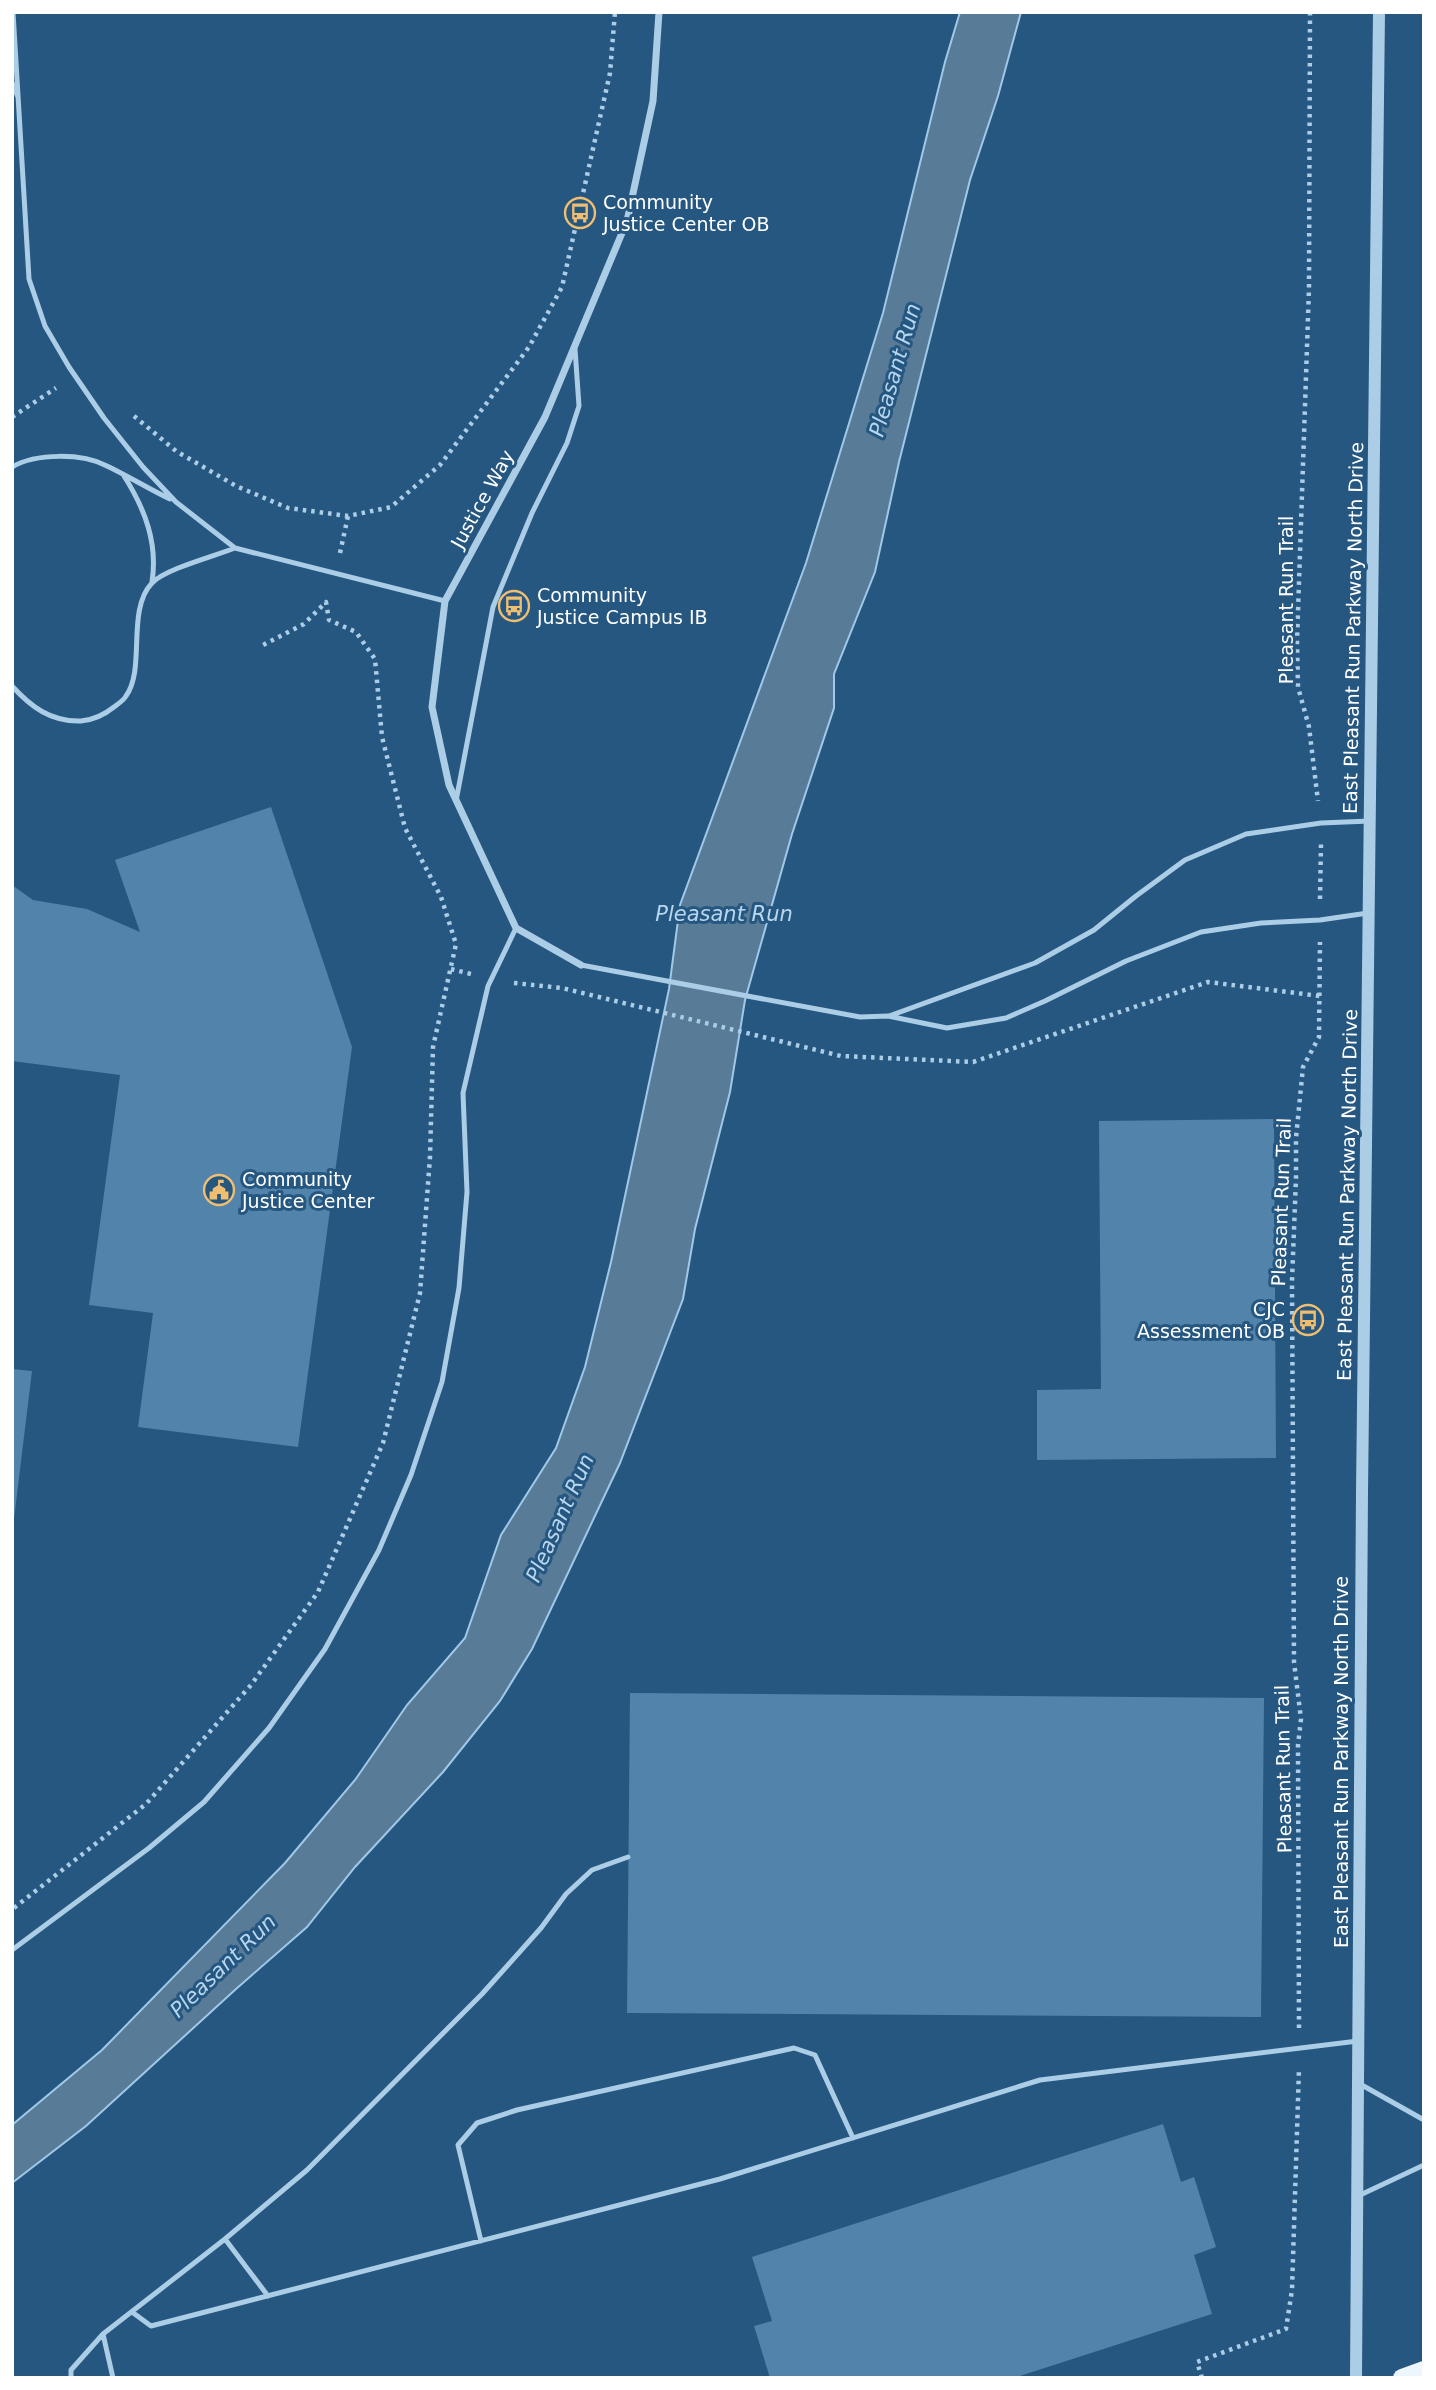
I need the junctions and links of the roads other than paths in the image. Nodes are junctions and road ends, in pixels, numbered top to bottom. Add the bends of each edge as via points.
1 (13, 12) edge
2 (659, 12) edge
3 (1378, 12) edge
4 (12, 83) edge
5 (20, 103) junction
6 (575, 346) junction
7 (12, 467) edge
8 (123, 475) junction
9 (176, 502) junction
10 (235, 548) junction
11 (152, 582) junction
12 (445, 601) junction
13 (12, 686) edge
14 (456, 801) junction
15 (1370, 821) junction
16 (1368, 912) junction
17 (516, 928) junction
18 (581, 965) joint
19 (888, 1016) junction
20 (628, 1857) dead end
21 (13, 1949) edge
22 (1358, 2041) junction
23 (1359, 2083) junction
24 (1424, 2120) edge
25 (853, 2138) junction
26 (1424, 2165) edge
27 (1358, 2196) junction
28 (225, 2239) junction
29 (481, 2241) junction
30 (268, 2295) junction
31 (132, 2312) junction
32 (103, 2334) junction
33 (1424, 2370) edge
34 (71, 2378) edge
35 (113, 2378) edge
36 (1356, 2378) edge
37 (1402, 2378) edge

1 - 5 lane
2 - 6 street, Justice Way via 653,101 627,221
3 - 15 street, East Pleasant Run Parkway North Drive
4 - 5 lane
5 - 9 lane via 29,279 45,326 104,418
6 - 12 street, Justice Way via 545,417
6 - 14 lane via 579,406 493,607
7 - 8 lane via 45,456 70,457 105,464
8 - 9 lane
8 - 11 lane via 149,527 155,565
9 - 10 lane
10 - 11 lane
10 - 12 lane
11 - 13 lane via 143,596 127,696 108,712 90,720 48,716
12 - 14 street, Justice Way via 432,707
14 - 17 street, Justice Way
15 - 16 street, East Pleasant Run Parkway North Drive
15 - 19 lane via 1246,834 1185,860 1094,930 1035,963
16 - 19 lane via 1201,932 1126,961 1006,1018 947,1028
16 - 22 street, East Pleasant Run Parkway North Drive
17 - 18 street
17 - 21 lane via 488,986 463,1093 467,1192 459,1288 442,1382 411,1475 379,1550 317,1660 269,1728 204,1802
18 - 19 lane via 860,1017
20 - 28 lane via 592,1870 566,1894 482,1994 307,2170
22 - 23 street, East Pleasant Run Parkway North Drive
22 - 25 lane via 1040,2080
23 - 24 lane
23 - 27 street, East Pleasant Run Parkway North Drive
25 - 29 lane via 720,2179
25 - 29 lane via 815,2055 794,2048 517,2110 477,2123 458,2146
26 - 27 lane
27 - 36 street, East Pleasant Run Parkway North Drive
28 - 30 lane
28 - 31 lane
29 - 30 lane
30 - 31 lane via 151,2326
31 - 32 lane
32 - 34 lane via 71,2370
32 - 35 lane
33 - 37 main road

